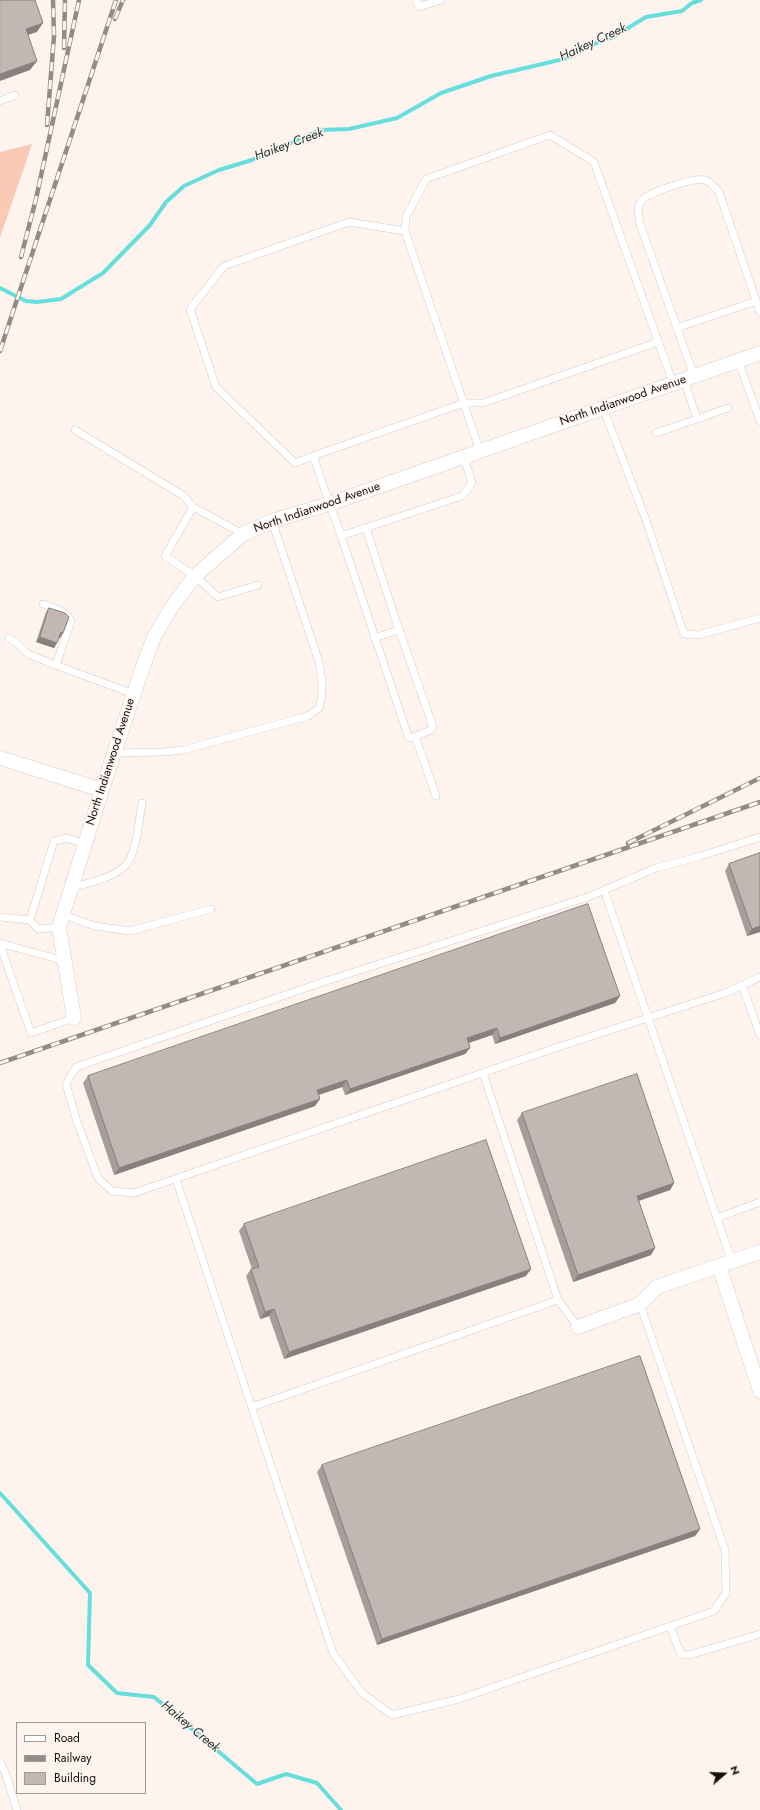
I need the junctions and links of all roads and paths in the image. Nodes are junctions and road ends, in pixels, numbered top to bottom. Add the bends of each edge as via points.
1 (416, 0) edge
2 (441, 0) edge
3 (15, 95) dead end
4 (0, 101) edge
5 (405, 231) junction
6 (756, 301) junction
7 (760, 312) edge
8 (677, 328) junction
9 (658, 342) junction
10 (760, 353) edge
11 (738, 360) junction
12 (684, 379) junction
13 (464, 403) junction
14 (603, 408) junction
15 (728, 408) dead end
16 (697, 419) junction
17 (760, 421) edge
18 (75, 430) dead end
19 (656, 433) dead end
20 (480, 451) junction
21 (313, 456) junction
22 (464, 457) junction
23 (329, 504) junction
24 (193, 507) junction
25 (272, 521) junction
26 (366, 528) junction
27 (244, 534) junction
28 (340, 536) junction
29 (195, 576) junction
30 (258, 585) dead end
31 (43, 604) dead end
32 (760, 618) edge
33 (399, 630) junction
34 (9, 638) dead end
35 (374, 638) junction
36 (58, 666) junction
37 (134, 694) junction
38 (415, 736) junction
39 (115, 753) junction
40 (0, 758) edge
41 (102, 790) junction
42 (436, 796) dead end
43 (142, 803) dead end
44 (760, 837) edge
45 (84, 844) junction
46 (70, 888) junction
47 (604, 890) junction
48 (211, 909) dead end
49 (0, 917) edge
50 (30, 920) junction
51 (61, 921) junction
52 (0, 944) edge
53 (65, 961) junction
54 (760, 977) edge
55 (742, 985) junction
56 (648, 1017) junction
57 (74, 1018) joint
58 (760, 1035) edge
59 (483, 1073) junction
60 (176, 1179) junction
61 (760, 1202) edge
62 (717, 1218) junction
63 (760, 1252) edge
64 (726, 1264) junction
65 (558, 1300) junction
66 (640, 1304) junction
67 (578, 1327) joint
68 (760, 1391) edge
69 (252, 1407) junction
70 (670, 1626) junction
71 (760, 1634) edge
72 (0, 1762) edge
73 (17, 1810) edge

1 - 2 lane via 419,8
3 - 4 lane
5 - 9 lane via 406,217 426,179 550,135 594,162
5 - 13 lane
5 - 21 lane via 349,222 224,266 190,308 216,387 295,463
6 - 7 lane
6 - 8 lane
6 - 8 lane via 719,192 714,186 705,180 693,180 648,195 641,200 638,210 640,224
8 - 12 lane
9 - 12 lane
9 - 13 lane via 483,403
10 - 11 street, North Indianwood Avenue
11 - 12 street, North Indianwood Avenue
11 - 17 lane
12 - 14 street, North Indianwood Avenue
12 - 16 lane
13 - 20 lane
13 - 21 lane
14 - 20 street, North Indianwood Avenue
14 - 32 lane via 646,520 684,634 698,635
15 - 16 lane
16 - 19 lane
18 - 24 lane via 184,496
20 - 22 street, North Indianwood Avenue
21 - 23 lane
22 - 23 street, North Indianwood Avenue
22 - 26 lane via 472,483 462,496
23 - 25 street, North Indianwood Avenue
23 - 28 lane
24 - 27 lane
24 - 29 lane via 165,556
25 - 27 street, North Indianwood Avenue
25 - 39 lane via 319,662 323,696 319,708 308,716 183,750
26 - 28 lane
26 - 33 lane
27 - 29 street, North Indianwood Avenue
28 - 35 lane
29 - 30 lane via 218,597
29 - 37 street, North Indianwood Avenue via 172,605 154,637
31 - 36 lane via 60,610 71,621 57,662
33 - 35 lane
33 - 38 lane via 433,727
34 - 36 lane via 28,654
35 - 38 lane via 408,736
36 - 37 lane
37 - 39 street, North Indianwood Avenue
38 - 42 lane
39 - 41 street, North Indianwood Avenue
40 - 41 street
41 - 45 street, North Indianwood Avenue
43 - 46 lane via 133,852 126,865 111,875
44 - 47 lane via 656,868
45 - 46 street, North Indianwood Avenue
45 - 50 lane via 67,838 54,841
46 - 51 street, North Indianwood Avenue
47 - 56 lane
47 - 60 lane via 326,981 76,1067 66,1084 98,1178 112,1191 134,1193
48 - 51 lane via 130,931
49 - 50 lane
50 - 51 lane via 38,929
51 - 53 street, North Indianwood Avenue
52 - 53 lane
52 - 57 lane via 31,1032
53 - 57 street, North Indianwood Avenue
54 - 55 lane
55 - 56 lane via 728,992
55 - 58 lane
56 - 59 lane
56 - 62 lane
59 - 60 lane
59 - 65 lane
60 - 69 lane
61 - 62 lane
62 - 64 lane
63 - 64 street
64 - 66 street via 657,1287
64 - 68 street
65 - 67 lane
65 - 69 lane
66 - 67 street
66 - 70 lane via 725,1550 726,1593 714,1611
69 - 70 lane via 333,1653 362,1693 392,1715 459,1699
70 - 71 lane via 681,1655 689,1656
72 - 73 lane

